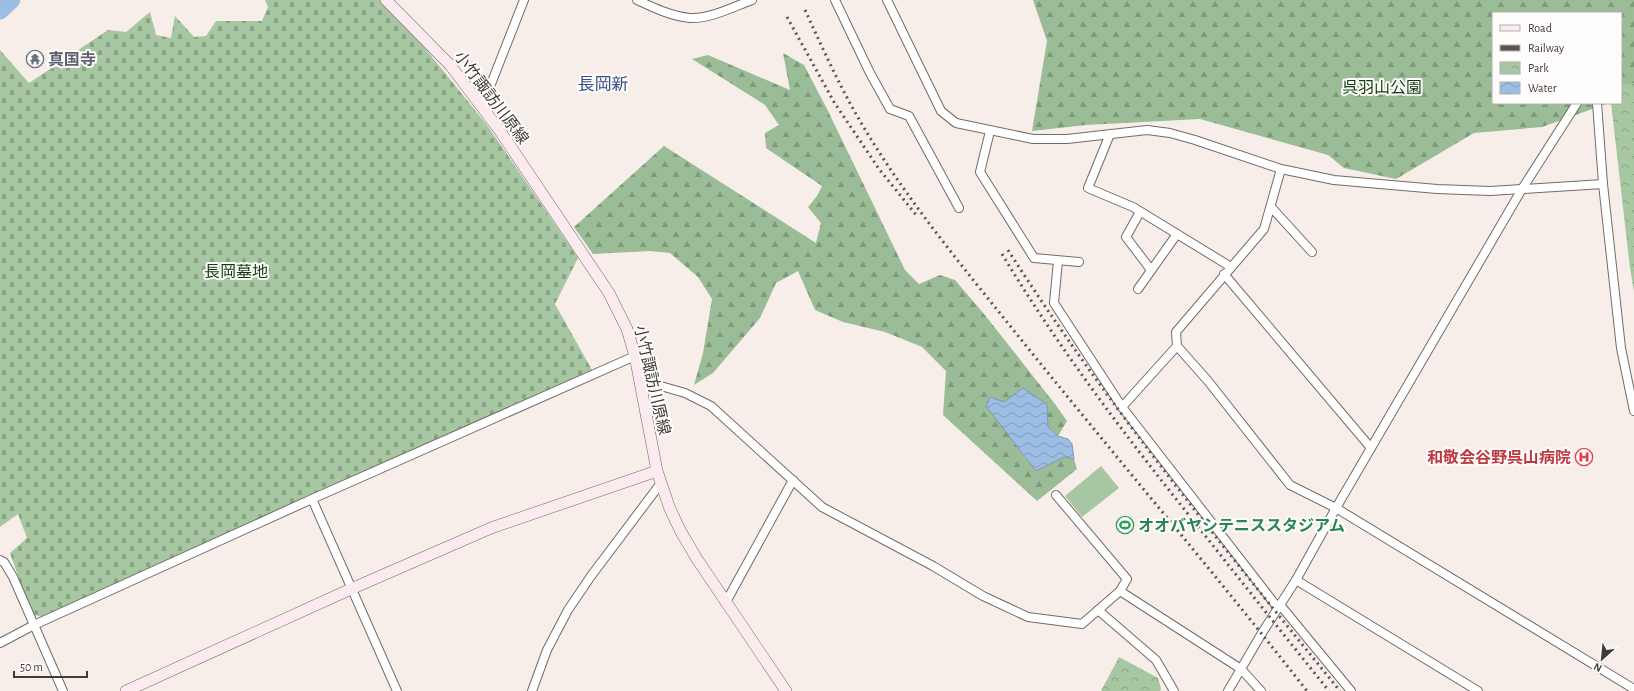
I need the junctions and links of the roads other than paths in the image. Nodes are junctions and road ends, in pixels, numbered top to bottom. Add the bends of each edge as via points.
1 (386, 0) edge
2 (524, 0) edge
3 (637, 0) edge
4 (752, 0) edge
5 (835, 0) edge
6 (887, 0) edge
7 (1576, 104) edge
8 (1597, 104) edge
9 (482, 107) junction
10 (990, 131) junction
11 (1110, 134) junction
12 (1281, 169) junction
13 (1603, 184) junction
14 (1522, 189) junction
15 (1271, 207) junction
16 (959, 208) dead end
17 (1140, 212) junction
18 (1176, 234) junction
19 (1312, 252) dead end
20 (1058, 260) junction
21 (1079, 262) dead end
22 (1231, 266) junction
23 (1151, 270) junction
24 (1224, 274) junction
25 (1138, 289) dead end
26 (1177, 346) junction
27 (635, 356) junction
28 (640, 380) junction
29 (1122, 408) junction
30 (1634, 410) edge
31 (1371, 448) junction
32 (657, 471) junction
33 (793, 480) junction
34 (660, 483) junction
35 (1056, 495) dead end
36 (312, 499) junction
37 (1336, 508) junction
38 (0, 560) edge
39 (1296, 580) junction
40 (351, 589) junction
41 (1120, 591) junction
42 (726, 602) junction
43 (1279, 607) junction
44 (1098, 610) junction
45 (34, 625) junction
46 (0, 643) edge
47 (1241, 669) junction
48 (1634, 689) edge
49 (62, 691) edge
50 (126, 691) edge
51 (397, 691) edge
52 (532, 691) edge
53 (786, 691) edge
54 (1174, 691) edge
55 (1228, 691) edge
56 (1261, 691) edge
57 (1351, 691) edge
58 (1478, 691) edge

1 - 9 main road, 小竹諏訪川原線 via 450,65
2 - 9 street
3 - 4 street via 667,13 690,18 710,15
5 - 16 street via 890,109 909,116
6 - 10 street via 941,111 956,123
7 - 14 street
8 - 13 street
9 - 27 main road, 小竹諏訪川原線 via 609,293 627,329
10 - 11 street via 1033,139 1067,139
10 - 20 street via 980,172 1034,258
11 - 12 street via 1147,130 1170,134
11 - 17 street via 1088,188
12 - 14 street via 1334,180 1400,186 1490,191
12 - 15 street
13 - 14 street
13 - 30 street via 1621,348
14 - 31 street
15 - 19 street
15 - 22 street via 1264,229
17 - 18 street
17 - 23 street via 1126,237
18 - 22 street
18 - 23 street
20 - 21 street
20 - 29 street via 1054,304
22 - 24 street
23 - 25 street
24 - 26 street via 1176,332
24 - 31 street
26 - 29 street
26 - 37 street via 1290,485
27 - 28 main road, 小竹諏訪川原線
27 - 36 street
28 - 32 main road, 小竹諏訪川原線
28 - 33 street via 685,393 711,406
29 - 43 street
31 - 37 street
32 - 34 main road, 小竹諏訪川原線
32 - 40 main road via 491,528
33 - 42 street
33 - 44 street via 822,507 933,566 983,596 1028,617 1082,624
34 - 42 main road, 小竹諏訪川原線 via 681,532
34 - 52 street via 568,610 547,650
35 - 41 street via 1127,579
36 - 40 street
36 - 45 street
37 - 39 street
37 - 48 street
38 - 45 street via 13,577
39 - 43 street
39 - 58 street
40 - 50 main road
40 - 51 street
41 - 44 street
41 - 47 street
42 - 53 main road, 小竹諏訪川原線
43 - 47 street
43 - 57 street
44 - 54 street via 1156,660
45 - 46 street
45 - 49 street
47 - 55 street
47 - 56 street

